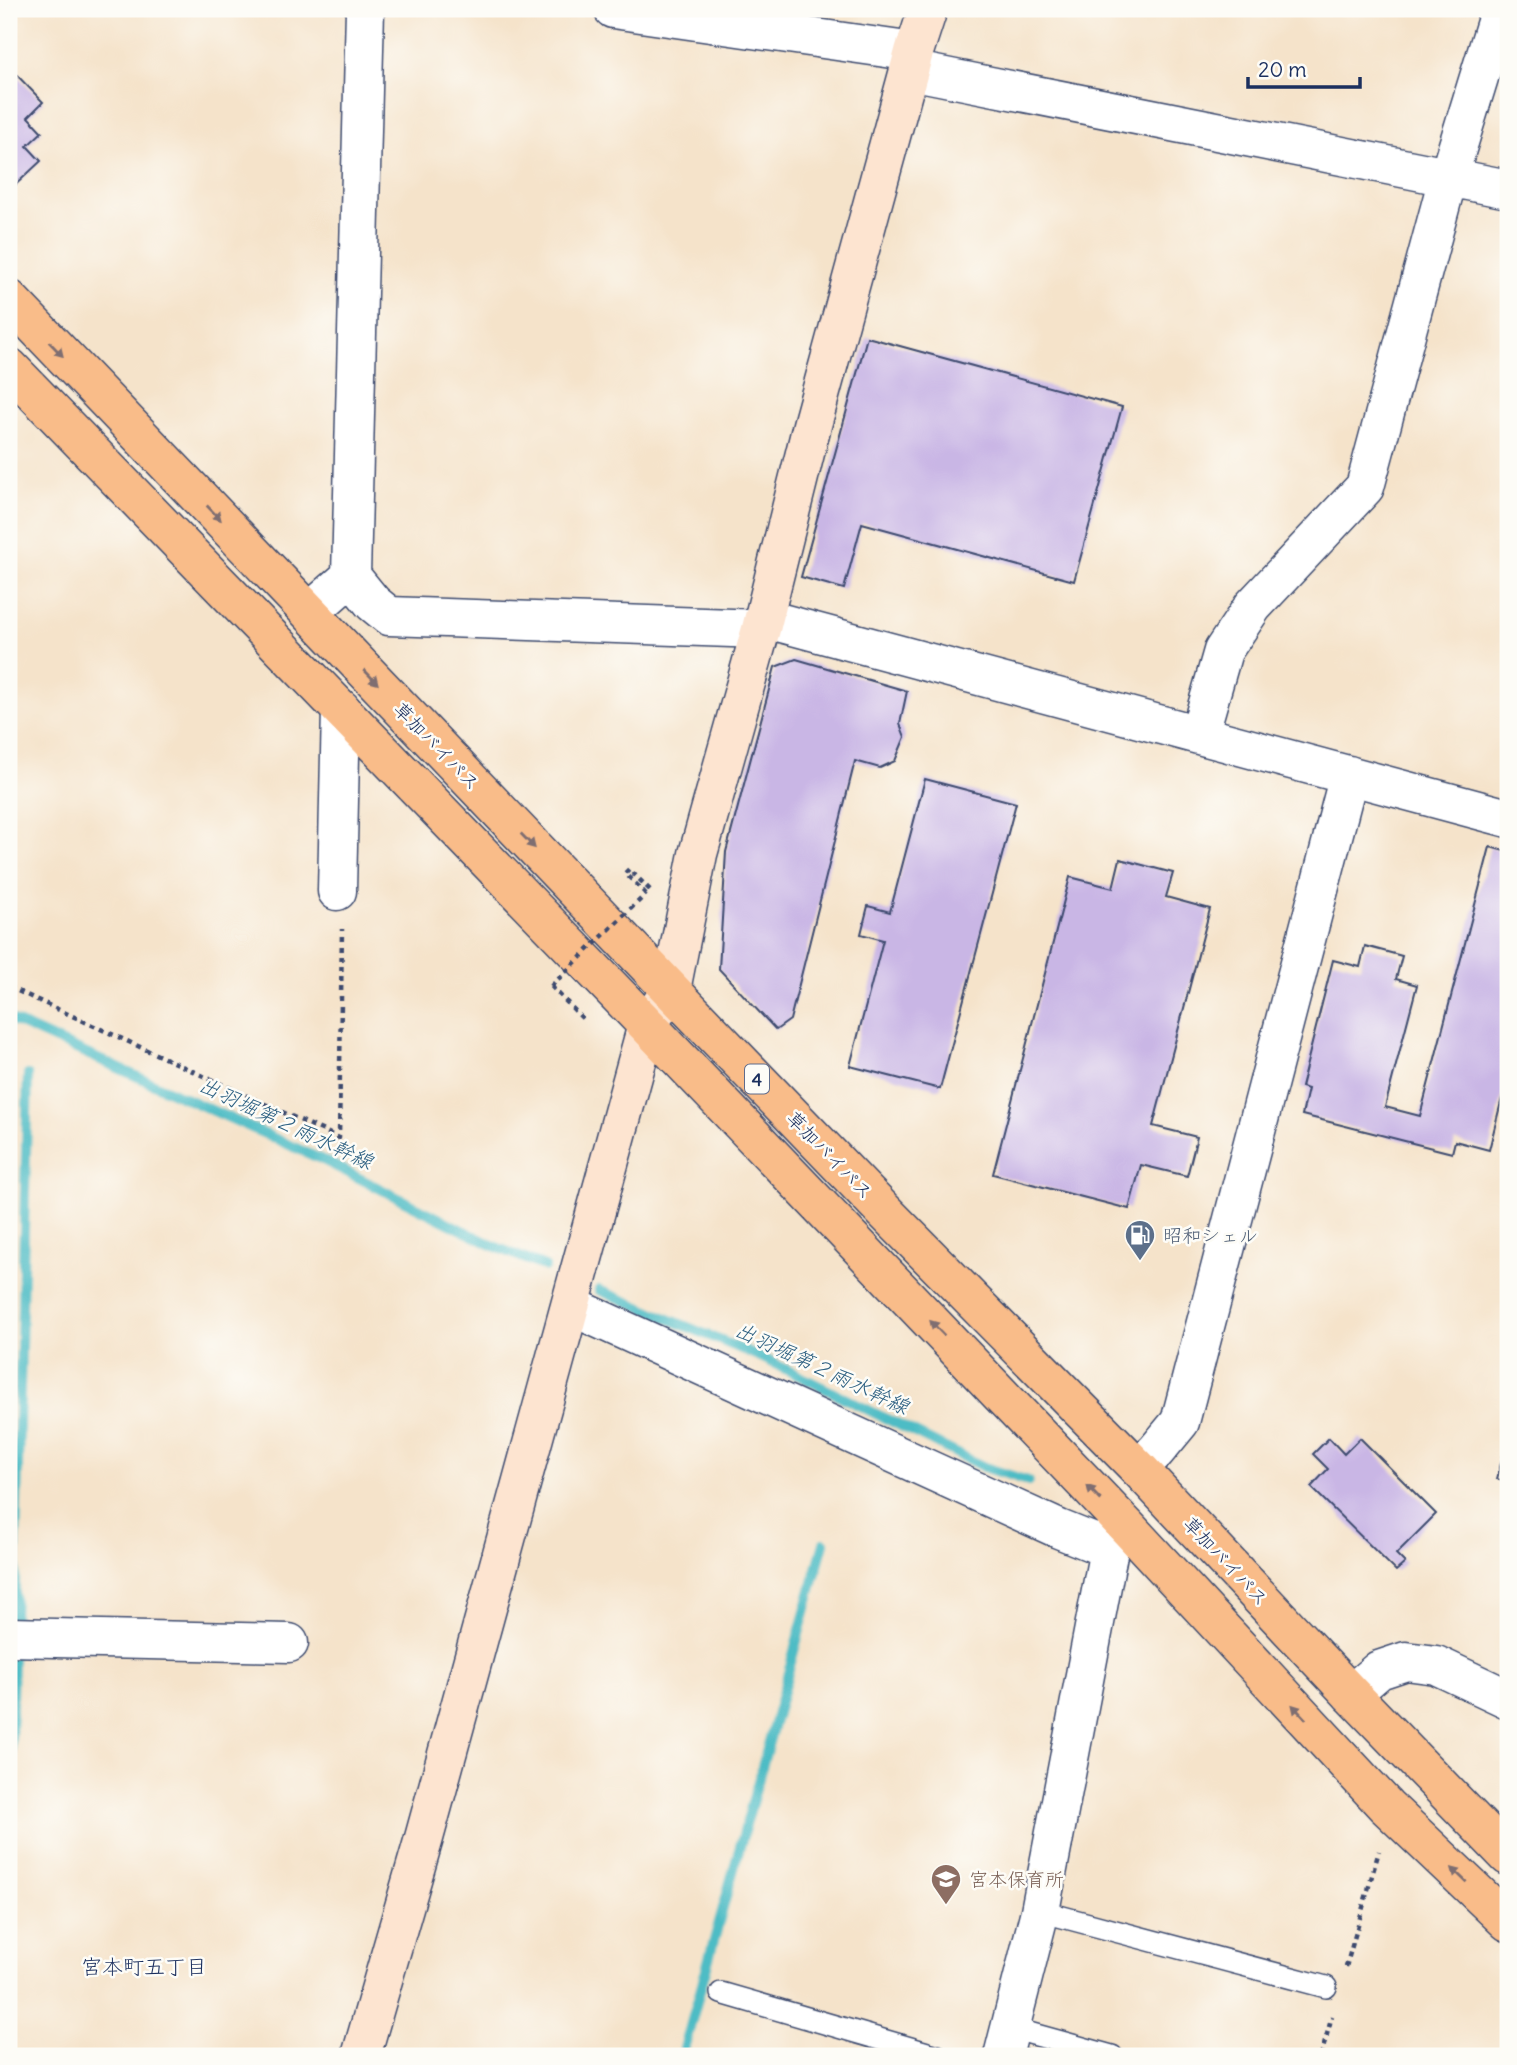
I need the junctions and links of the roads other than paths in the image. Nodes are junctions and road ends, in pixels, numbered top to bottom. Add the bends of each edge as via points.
1 (365, 9) edge
2 (613, 9) edge
3 (928, 9) edge
4 (1500, 9) edge
5 (912, 61) junction
6 (1448, 178) junction
7 (1508, 189) edge
8 (9, 299) edge
9 (9, 367) edge
10 (351, 576) junction
11 (310, 612) junction
12 (762, 624) junction
13 (341, 709) junction
14 (1199, 735) junction
15 (1349, 775) junction
16 (1508, 818) edge
17 (337, 891) road end
18 (671, 990) junction
19 (647, 1025) junction
20 (571, 1306) junction
21 (1138, 1468) junction
22 (1119, 1539) junction
23 (9, 1637) edge
24 (289, 1643) dead end
25 (1351, 1694) junction
26 (1508, 1699) edge
27 (1508, 1856) edge
28 (1040, 1911) junction
29 (1508, 1922) edge
30 (1335, 1981) road end
31 (720, 1993) dead end
32 (1007, 2042) edge
33 (361, 2056) edge
34 (938, 2056) edge
35 (1112, 2056) edge

1 - 10 street
2 - 5 street
3 - 5 street
4 - 6 street
5 - 6 street
5 - 12 street
6 - 7 street
6 - 14 street via 1365,487 1245,617 1223,652
8 -> 11 highway, 草加バイパス / 4
9 - 13 highway, 4
10 - 11 street
10 - 12 street via 389,616
11 -> 18 highway, 草加バイパス / 4
12 - 14 street
12 - 18 street via 698,854
13 - 17 street
13 - 19 highway, 4
14 - 15 street
15 - 16 street
15 - 21 street via 1180,1422
18 - 19 street
18 - 21 highway, 草加バイパス / 4
19 - 20 street
22 -> 19 highway, 4
20 - 22 street via 1059,1529
20 - 33 street
21 - 25 highway, 草加バイパス / 4
22 - 28 street
29 -> 22 highway, 4
23 - 24 street
25 - 26 street via 1379,1671 1406,1661 1436,1665
25 - 27 highway, 草加バイパス / 4
28 - 30 lane
28 - 32 street
31 - 34 lane
32 - 35 lane

